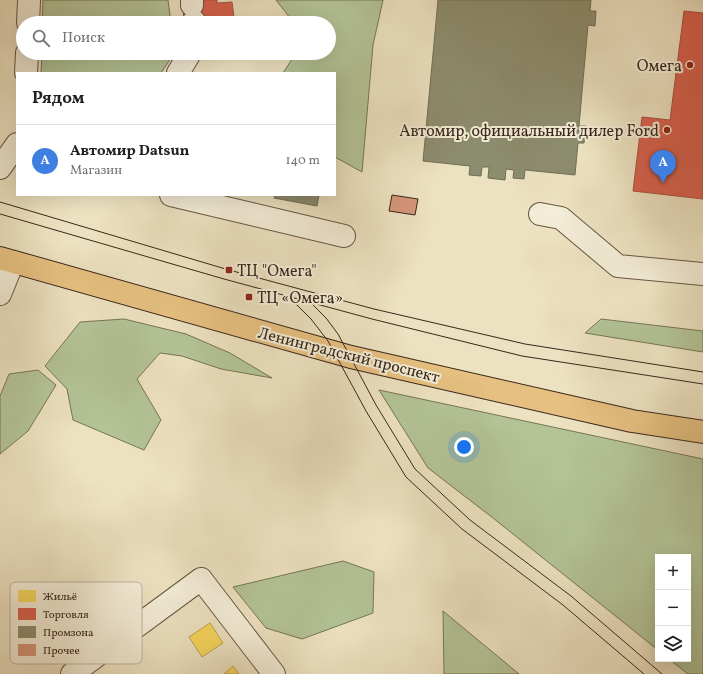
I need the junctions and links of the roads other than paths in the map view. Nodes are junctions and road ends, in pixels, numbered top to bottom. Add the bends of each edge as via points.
1 (29, 0) edge
2 (28, 16) edge
3 (27, 60) edge
4 (186, 60) edge
5 (26, 72) edge
6 (179, 72) edge
7 (16, 145) edge
8 (16, 162) edge
9 (0, 168) edge
10 (16, 169) edge
11 (0, 172) edge
12 (175, 196) edge
13 (540, 214) dead end
14 (344, 236) dead end
15 (7, 260) edge
16 (703, 274) edge
17 (0, 294) edge
18 (703, 432) edge
19 (142, 622) edge
20 (86, 664) edge
21 (72, 674) edge
22 (274, 674) edge

1 - 2 street
3 - 5 street
4 - 6 street
7 - 9 street
8 - 11 street
10 - 11 street
12 - 14 street
13 - 16 street via 561,218 618,266
15 - 17 street
15 - 18 main road, Ленинградский проспект via 351,357 632,421
19 - 22 street via 201,579
20 - 21 street

